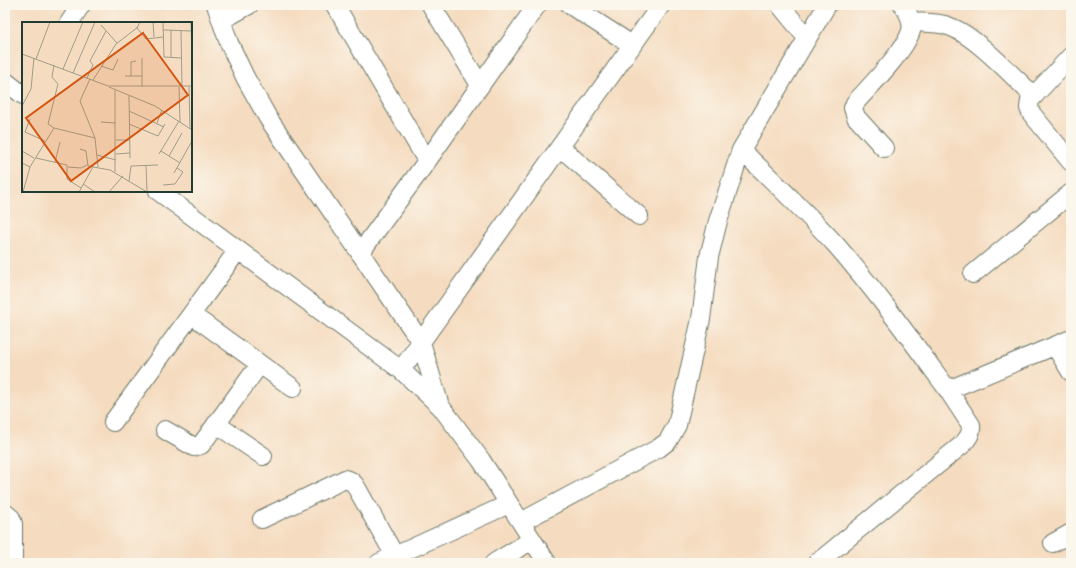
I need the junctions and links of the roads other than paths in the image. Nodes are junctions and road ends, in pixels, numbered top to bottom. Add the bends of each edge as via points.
1 (81, 5) edge
2 (249, 5) edge
3 (335, 5) edge
4 (537, 5) edge
5 (570, 5) edge
6 (661, 5) edge
7 (780, 5) edge
8 (827, 5) edge
9 (902, 5) edge
10 (434, 7) edge
11 (219, 13) edge
12 (69, 22) edge
13 (911, 22) junction
14 (807, 38) junction
15 (632, 45) junction
16 (1071, 56) edge
17 (5, 81) edge
18 (480, 85) junction
19 (22, 93) edge
20 (1034, 96) junction
21 (560, 147) junction
22 (884, 148) dead end
23 (741, 150) junction
24 (427, 161) junction
25 (1071, 162) edge
26 (159, 192) edge
27 (1071, 193) edge
28 (639, 216) dead end
29 (238, 250) junction
30 (360, 253) junction
31 (973, 274) dead end
32 (192, 315) junction
33 (421, 342) junction
34 (1063, 342) edge
35 (260, 364) junction
36 (401, 370) junction
37 (1071, 372) edge
38 (293, 388) dead end
39 (948, 390) junction
40 (441, 407) junction
41 (113, 422) dead end
42 (216, 424) junction
43 (166, 430) dead end
44 (263, 456) dead end
45 (509, 504) junction
46 (5, 513) edge
47 (262, 519) dead end
48 (520, 522) junction
49 (1071, 533) edge
50 (532, 540) junction
51 (1053, 543) dead end
52 (387, 559) edge
53 (13, 563) edge
54 (494, 563) edge
55 (547, 563) edge
56 (817, 563) edge

1 - 12 street
2 - 11 street
3 - 24 street
4 - 18 street
5 - 15 street
6 - 15 street
7 - 14 street
8 - 14 street
9 - 13 street
10 - 18 street
11 - 30 street via 229,43 268,118
13 - 20 street via 941,24 960,31 984,49
13 - 22 street via 911,31 902,46 853,108 856,117
14 - 23 street
15 - 21 street
16 - 20 street
17 - 19 street
18 - 24 street
20 - 25 street via 1029,103 1031,113
21 - 28 street
21 - 33 street
23 - 39 street via 836,245 880,297
23 - 48 street via 718,221 701,319 677,425 672,435 659,448
24 - 30 street
26 - 29 street
27 - 31 street
29 - 32 street
29 - 36 street
30 - 33 street
32 - 35 street
32 - 41 street
33 - 36 street
33 - 40 street
34 - 37 street
34 - 39 street
35 - 38 street
35 - 42 street
36 - 40 street
39 - 56 street via 971,425 972,430 968,438
40 - 45 street via 481,460
42 - 43 street via 201,445 194,447
42 - 44 street
45 - 48 street
45 - 52 street
46 - 53 street via 13,524
47 - 52 street via 345,479 355,485
48 - 50 street
49 - 51 street
50 - 54 street
50 - 55 street

